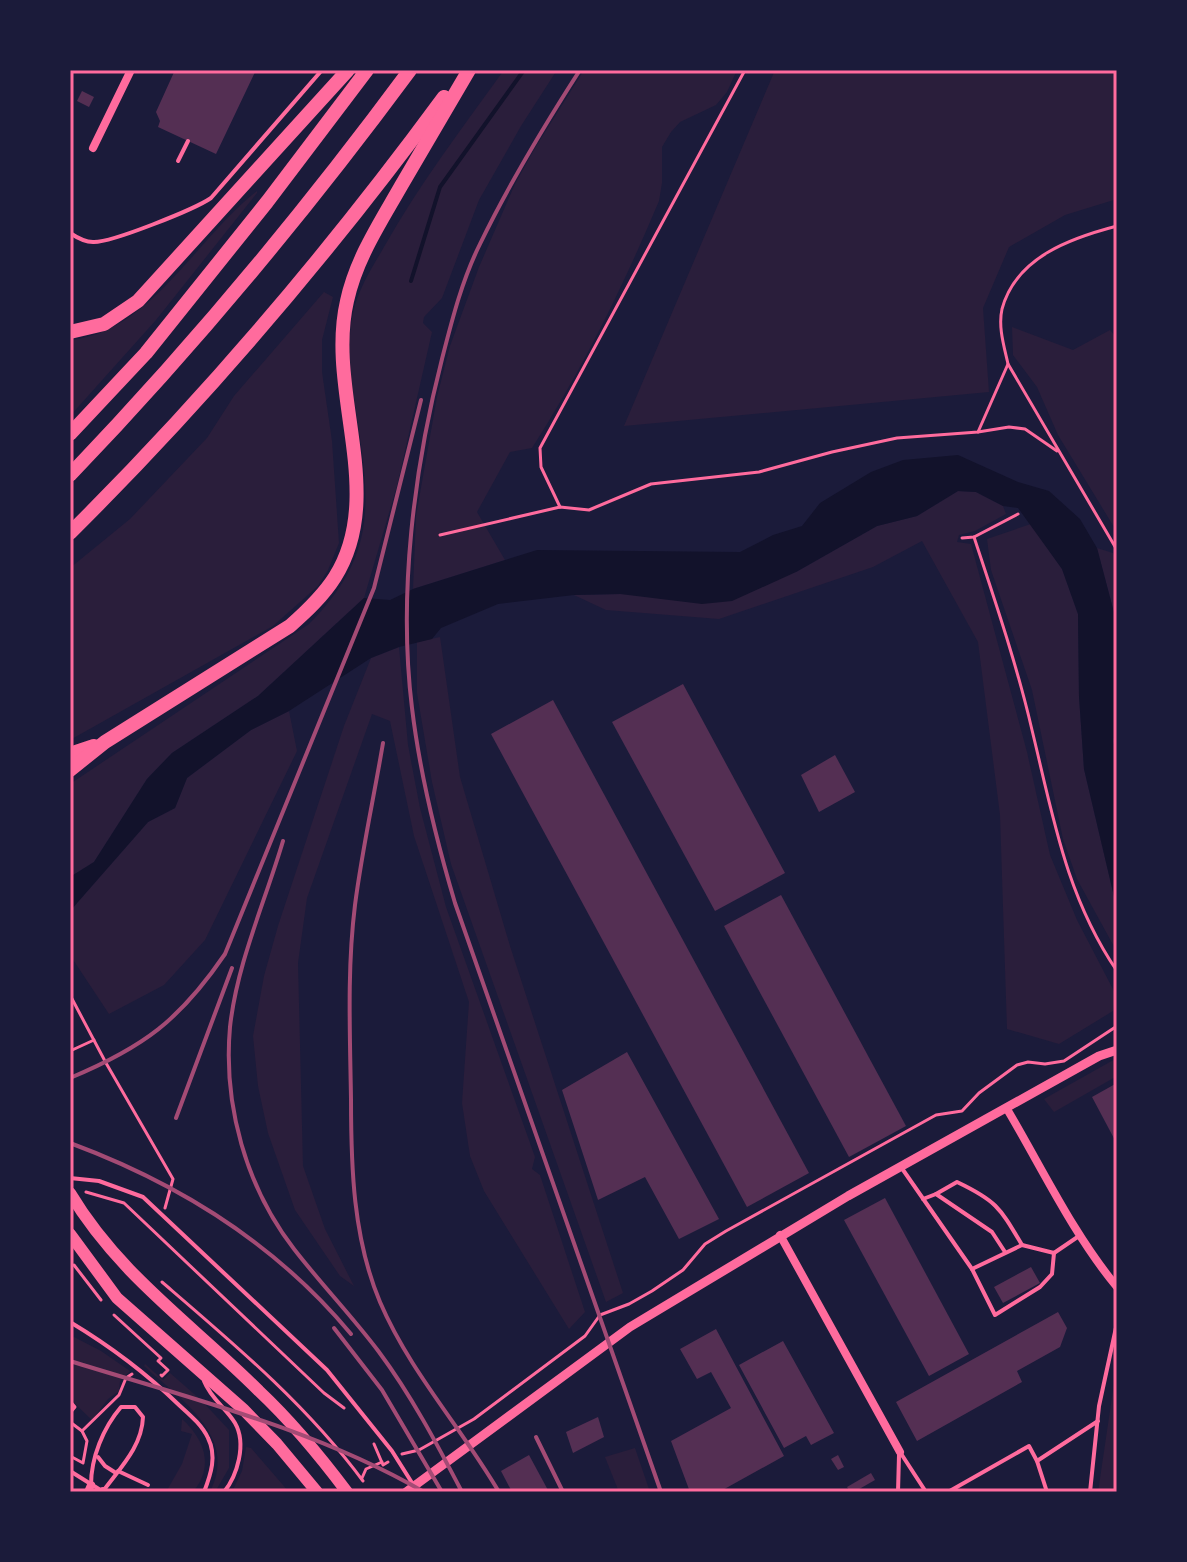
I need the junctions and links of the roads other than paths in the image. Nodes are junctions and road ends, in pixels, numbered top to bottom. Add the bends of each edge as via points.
1 (131, 70) edge
2 (322, 70) edge
3 (348, 70) edge
4 (367, 70) edge
5 (410, 70) edge
6 (467, 70) edge
7 (188, 141) dead end
8 (93, 148) dead end
9 (178, 161) dead end
10 (70, 233) edge
11 (70, 332) edge
12 (70, 434) edge
13 (70, 475) edge
14 (70, 533) edge
15 (105, 742) junction
16 (70, 754) edge
17 (70, 770) edge
18 (1117, 1041) edge
19 (1117, 1050) edge
20 (1099, 1056) junction
21 (1007, 1109) junction
22 (901, 1167) junction
23 (70, 1178) edge
24 (936, 1194) junction
25 (76, 1195) edge
26 (923, 1199) junction
27 (70, 1234) edge
28 (780, 1235) junction
29 (1081, 1235) junction
30 (1022, 1245) junction
31 (1005, 1252) junction
32 (1054, 1253) junction
33 (972, 1269) junction
34 (1117, 1287) edge
35 (70, 1322) edge
36 (1117, 1323) edge
37 (200, 1371) junction
38 (1098, 1421) junction
39 (900, 1452) junction
40 (98, 1454) junction
41 (1037, 1461) junction
42 (300, 1470) junction
43 (70, 1471) edge
44 (117, 1472) junction
45 (148, 1485) dead end
46 (90, 1488) edge
47 (410, 1489) edge
48 (103, 1492) edge
49 (204, 1492) edge
50 (224, 1492) edge
51 (307, 1492) edge
52 (317, 1492) edge
53 (347, 1492) edge
54 (898, 1492) edge
55 (926, 1492) edge
56 (948, 1492) edge
57 (1047, 1492) edge
58 (1090, 1492) edge

1 - 8 street
2 - 10 lane via 198,207 117,238 92,242
3 - 11 highway via 138,301 104,324
4 - 12 highway via 146,353
5 - 13 highway via 249,276
6 - 14 highway via 302,280 179,421
6 - 15 highway via 358,264 347,301 342,367 356,520 336,576 290,626
7 - 9 lane
15 - 16 highway
15 - 17 highway
18 - 20 street
19 - 20 street
20 - 21 street
21 - 22 street
21 - 29 street
22 - 26 lane
22 - 28 street
23 - 47 lane via 133,1192 163,1215 327,1370 392,1451
24 - 26 lane
24 - 30 lane via 957,1182 976,1191 999,1207
24 - 31 lane via 992,1232
25 - 53 main road via 99,1235 133,1275 295,1427
26 - 33 lane
27 - 37 main road via 117,1298
28 - 39 street
28 - 47 street via 609,1341
29 - 32 lane
29 - 34 street
30 - 31 lane
30 - 32 lane
31 - 33 lane
32 - 33 lane via 1052,1274 1040,1287 995,1315
35 - 49 lane via 155,1381 196,1421 213,1455
36 - 38 lane
37 - 42 main road
37 - 50 lane via 239,1435 236,1469
38 - 41 lane
38 - 58 lane
39 - 54 lane
39 - 55 lane
40 - 44 lane
40 - 44 lane via 119,1410 127,1405 138,1408 143,1417 140,1436
40 - 46 lane
41 - 56 lane via 1029,1446
41 - 57 lane
42 - 51 main road
42 - 52 main road
43 - 46 lane
44 - 45 lane
44 - 48 lane
46 - 48 lane

